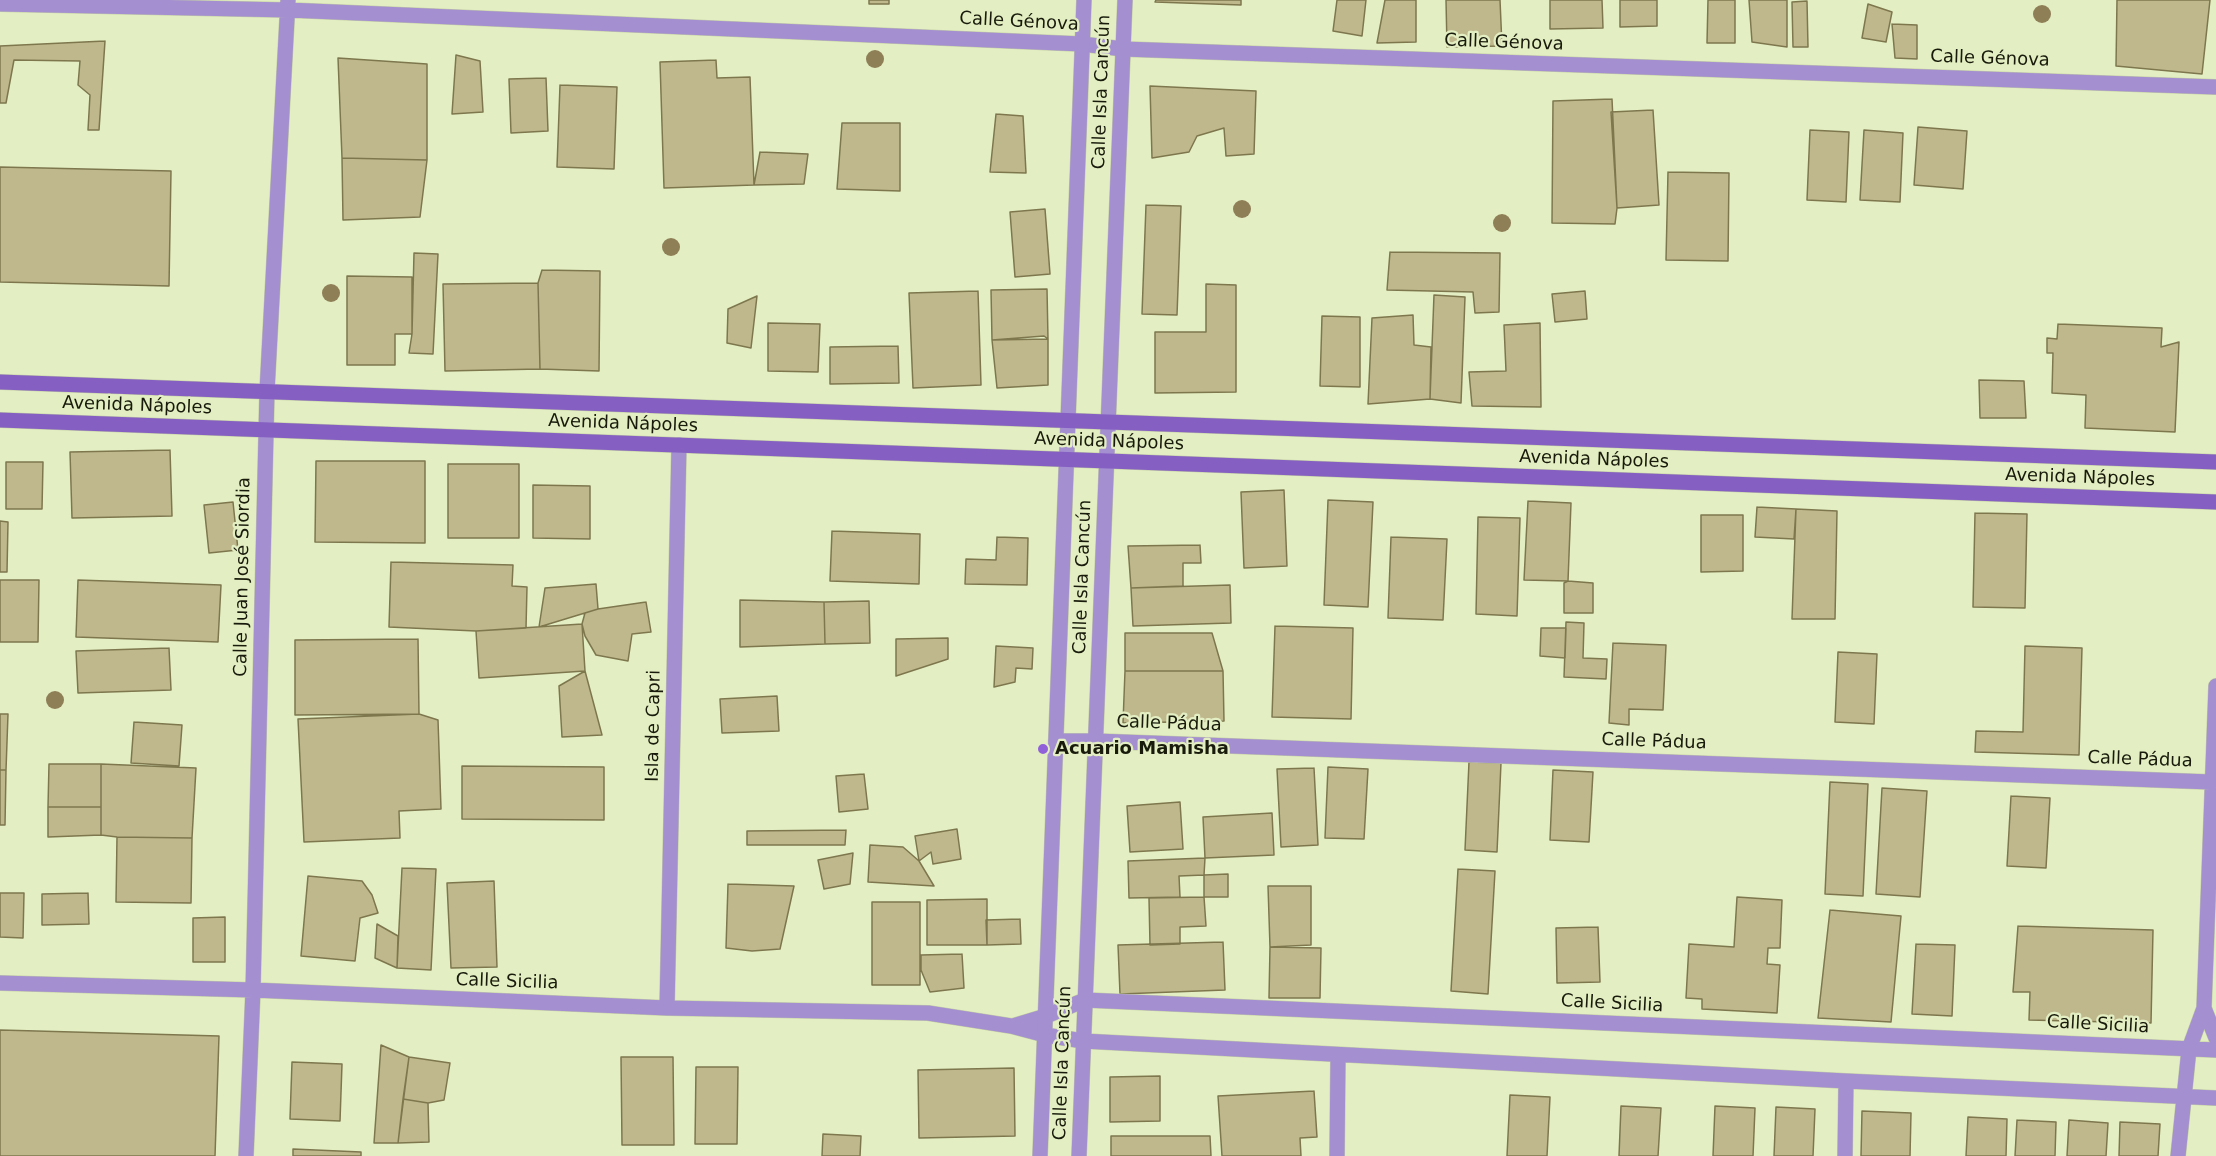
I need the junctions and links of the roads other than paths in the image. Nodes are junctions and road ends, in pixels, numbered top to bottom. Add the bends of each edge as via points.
1 (1084, 0) edge
2 (1125, 0) edge
3 (0, 4) edge
4 (288, 5) edge
5 (1082, 44) junction
6 (1123, 49) junction
7 (2216, 87) edge
8 (0, 382) edge
9 (267, 391) junction
10 (0, 420) edge
11 (1068, 420) junction
12 (1108, 422) junction
13 (266, 430) junction
14 (679, 446) junction
15 (1066, 460) junction
16 (1107, 461) junction
17 (2216, 462) edge
18 (2216, 502) edge
19 (2216, 686) edge
20 (1056, 741) junction
21 (1096, 741) junction
22 (2211, 782) junction
23 (0, 983) edge
24 (253, 990) junction
25 (1085, 1000) junction
26 (667, 1008) junction
27 (2204, 1008) junction
28 (1046, 1016) junction
29 (1011, 1026) junction
30 (1045, 1035) junction
31 (2216, 1038) edge
32 (1083, 1041) junction
33 (2189, 1049) junction
34 (2216, 1050) edge
35 (1338, 1056) junction
36 (1846, 1081) junction
37 (2184, 1098) junction
38 (2216, 1098) edge
39 (246, 1156) edge
40 (1040, 1156) edge
41 (1079, 1156) edge
42 (1337, 1156) edge
43 (1845, 1156) edge
44 (2178, 1156) edge

1 - 5 street, Calle Isla Cancún
2 - 6 street, Calle Isla Cancún
3 - 4 street, Calle Génova
4 - 5 street, Calle Génova
4 - 9 street, Calle Juan José Siordia
5 - 6 street, Calle Génova
5 - 11 street, Calle Isla Cancún
6 - 7 street, Calle Génova
6 - 12 street, Calle Isla Cancún
8 - 9 main road, Avenida Nápoles
9 - 11 main road, Avenida Nápoles
9 - 13 street, Calle Juan José Siordia
10 - 13 main road, Avenida Nápoles
11 - 12 main road, Avenida Nápoles
11 - 15 street, Calle Isla Cancún
12 - 16 street, Calle Isla Cancún
12 - 17 main road, Avenida Nápoles
13 - 14 main road, Avenida Nápoles
13 - 24 street, Calle Juan José Siordia
14 - 15 main road, Avenida Nápoles
14 - 26 street, Isla de Capri
15 - 16 main road, Avenida Nápoles
15 - 20 street, Calle Isla Cancún
16 - 18 main road, Avenida Nápoles
16 - 21 street, Calle Isla Cancún
19 - 22 street
20 - 21 street, Calle Pádua
20 - 28 street, Calle Isla Cancún
21 - 22 street, Calle Pádua
21 - 25 street, Calle Isla Cancún
22 - 27 street
23 - 24 street, Calle Sicilia
24 - 26 street, Calle Sicilia
24 - 39 street, Calle Juan José Siordia
25 - 28 street, Calle Sicilia
25 - 32 street, Calle Isla Cancún
25 - 33 street, Calle Sicilia
26 - 29 street, Calle Sicilia via 928,1013
27 - 31 street
27 - 33 street
28 - 29 street, Calle Sicilia
28 - 30 street, Calle Isla Cancún
29 - 30 street, Calle Sicilia
30 - 32 street, Calle Sicilia
30 - 40 street, Calle Isla Cancún
32 - 35 street, Calle Sicilia
32 - 41 street, Calle Isla Cancún
33 - 34 street, Calle Sicilia
33 - 37 street
35 - 36 street, Calle Sicilia
35 - 42 street
36 - 37 street, Calle Sicilia
36 - 43 street
37 - 38 street, Calle Sicilia
37 - 44 street

